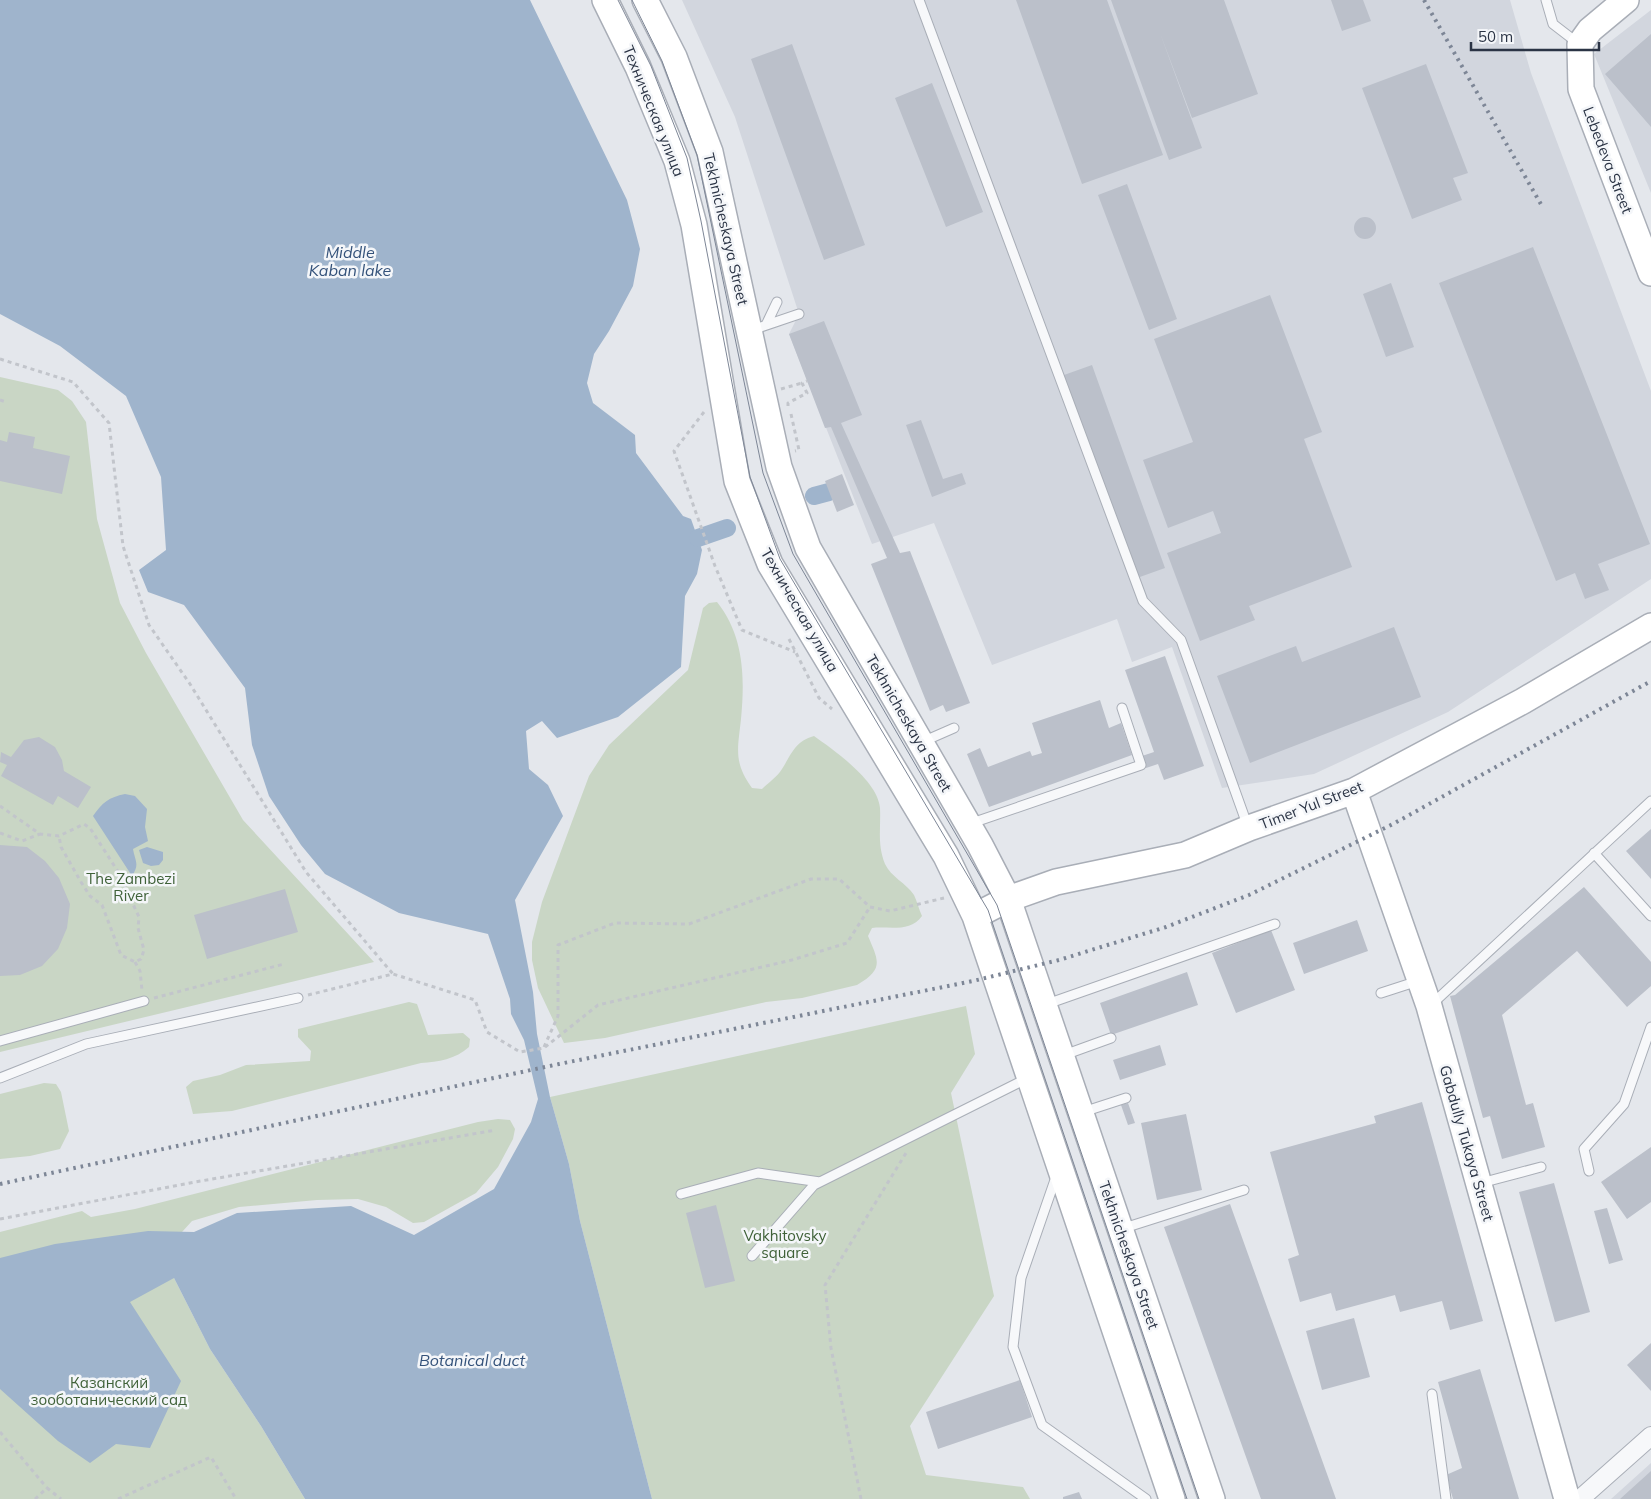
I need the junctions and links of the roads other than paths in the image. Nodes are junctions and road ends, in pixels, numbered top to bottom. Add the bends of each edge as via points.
1 (605, 0) edge
2 (645, 0) edge
3 (920, 0) edge
4 (1546, 0) edge
5 (1626, 0) edge
6 (1580, 44) junction
7 (1651, 273) edge
8 (777, 302) dead end
9 (799, 314) dead end
10 (757, 328) junction
11 (1651, 626) edge
12 (1122, 708) dead end
13 (954, 728) dead end
14 (920, 742) junction
15 (1354, 791) junction
16 (1651, 801) edge
17 (968, 825) junction
18 (1249, 828) junction
19 (1594, 853) junction
20 (1008, 899) junction
21 (976, 916) junction
22 (1651, 916) edge
23 (1275, 924) dead end
24 (1420, 980) junction
25 (1381, 993) dead end
26 (298, 998) road end
27 (144, 1001) road end
28 (1045, 1005) junction
29 (1428, 1006) junction
30 (1651, 1027) edge
31 (1110, 1038) dead end
32 (0, 1041) edge
33 (1062, 1056) junction
34 (1030, 1077) junction
35 (0, 1078) edge
36 (1126, 1098) dead end
37 (1080, 1113) junction
38 (1060, 1162) junction
39 (1542, 1167) dead end
40 (1589, 1171) dead end
41 (820, 1182) junction
42 (1478, 1184) junction
43 (1244, 1190) dead end
44 (681, 1194) dead end
45 (1120, 1229) junction
46 (752, 1256) dead end
47 (1432, 1394) dead end
48 (1651, 1436) edge
49 (1146, 1499) edge
50 (1172, 1499) edge
51 (1212, 1499) edge
52 (1446, 1499) edge
53 (1566, 1499) edge
54 (1580, 1499) edge

1 - 21 main road, Техническая улица via 638,67 677,161 694,225 737,481 770,564 946,856
2 - 10 main road, Tekhnicheskaya Street via 674,57 710,152
3 - 18 lane via 1143,601 1181,640
4 - 6 lane via 1553,24
5 - 6 main road via 1590,30
6 - 7 main road, Lebedeva Street via 1581,89
8 - 10 lane
9 - 10 lane
10 - 14 main road, Tekhnicheskaya Street via 783,461 808,548
11 - 15 main road, Timer Yul Street via 1523,701
12 - 17 lane via 1141,765
13 - 14 lane
14 - 17 main road, Tekhnicheskaya Street
15 - 18 main road, Timer Yul Street
15 - 24 main road, Gabdully Tukaya Street
16 - 19 lane
17 - 20 main road, Tekhnicheskaya Street
18 - 20 main road, Timer Yul Street via 1184,855 1056,882
19 - 22 lane
19 - 29 lane
20 - 21 main road, Timer Yul Street
20 - 28 main road
21 - 34 main road, Техническая улица
23 - 28 lane
24 - 25 lane
24 - 29 main road, Gabdully Tukaya Street
26 - 35 lane via 86,1044
27 - 32 lane
28 - 33 main road
29 - 42 main road, Gabdully Tukaya Street
30 - 40 lane via 1624,1104 1584,1149
31 - 33 lane
33 - 37 main road, Tekhnicheskaya Street
34 - 38 main road
34 - 41 lane
36 - 37 lane
37 - 45 main road, Tekhnicheskaya Street
38 - 49 lane via 1021,1278 1013,1347 1042,1425
38 - 50 main road
39 - 42 lane
41 - 44 lane via 758,1173
41 - 46 lane
42 - 53 main road, Gabdully Tukaya Street
43 - 45 lane
45 - 51 main road, Tekhnicheskaya Street
47 - 52 lane
48 - 54 street

